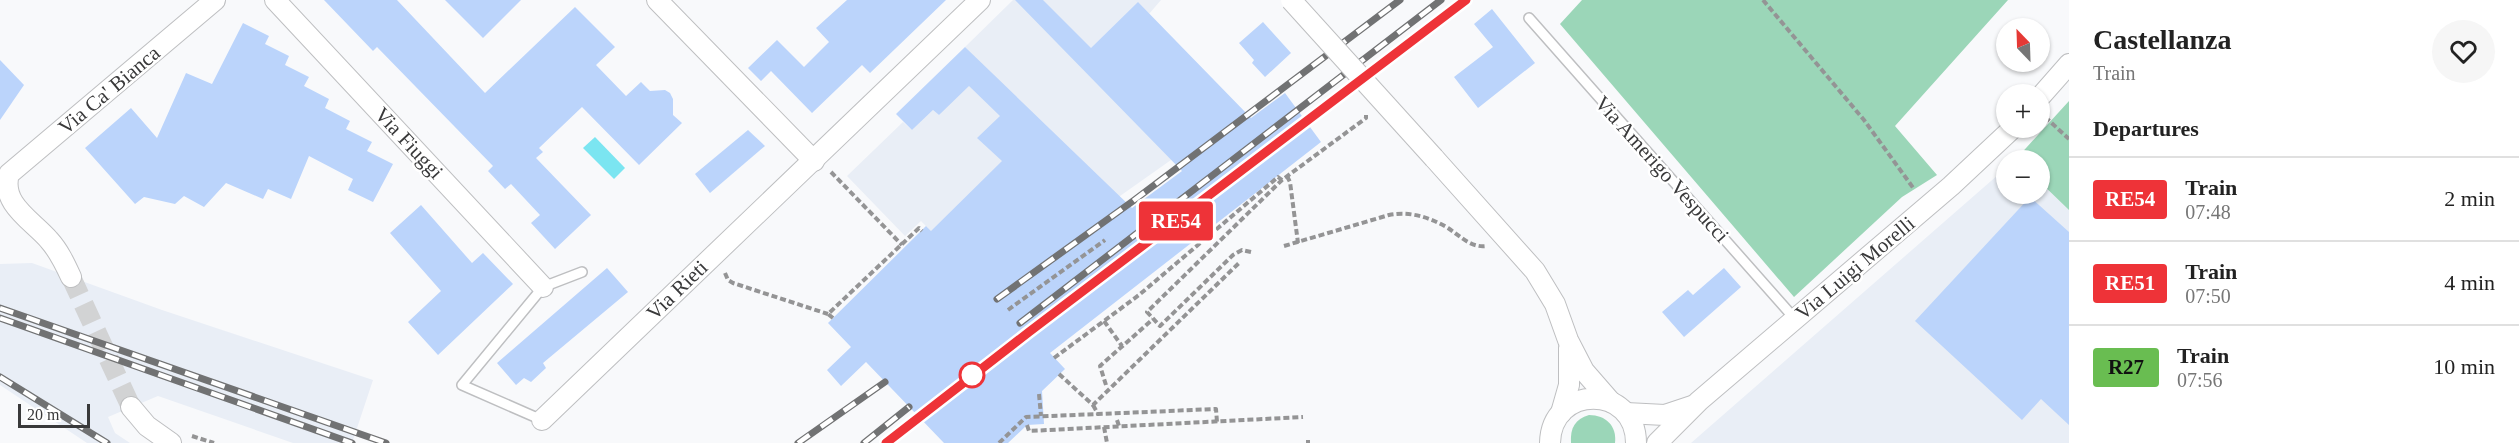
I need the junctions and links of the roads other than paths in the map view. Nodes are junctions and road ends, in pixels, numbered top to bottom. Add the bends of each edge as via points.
1 (215, 0) edge
2 (275, 0) edge
3 (657, 0) edge
4 (980, 0) edge
5 (1291, 0) edge
6 (1528, 18) dead end
7 (2069, 64) edge
8 (2050, 86) edge
9 (2003, 138) edge
10 (822, 165) junction
11 (4, 184) edge
12 (582, 272) dead end
13 (71, 277) tunnel mouth
14 (543, 287) junction
15 (1795, 319) junction
16 (1568, 340) junction
17 (1694, 405) junction
18 (131, 407) tunnel mouth
19 (1619, 408) junction
20 (1561, 412) junction
21 (542, 420) joint
22 (171, 443) edge
23 (1550, 443) edge
24 (1636, 443) edge
25 (1657, 443) edge

1 - 11 street, Via Ca' Bianca via 9,174
2 - 14 street, Via Fiuggi
3 - 10 street
4 - 10 street, Via Rieti
5 - 16 street, bridge via 1535,271 1555,304
6 - 15 lane, Via Amerigo Vespucci
7 - 8 street
9 - 15 street, Via Luigi Morelli
10 - 21 street, Via Rieti via 796,175
11 - 13 street via 14,205 51,243
12 - 14 lane
14 - 21 lane via 462,385
15 - 17 street, Via Luigi Morelli
16 - 19 street via 1584,371
16 - 20 street via 1570,374
17 - 19 street via 1665,415
17 - 25 street, Via Luigi Morelli
18 - 22 street via 147,426
19 - 20 street via 1598,399 1585,399
19 - 24 street via 1634,428
20 - 23 street via 1552,427

